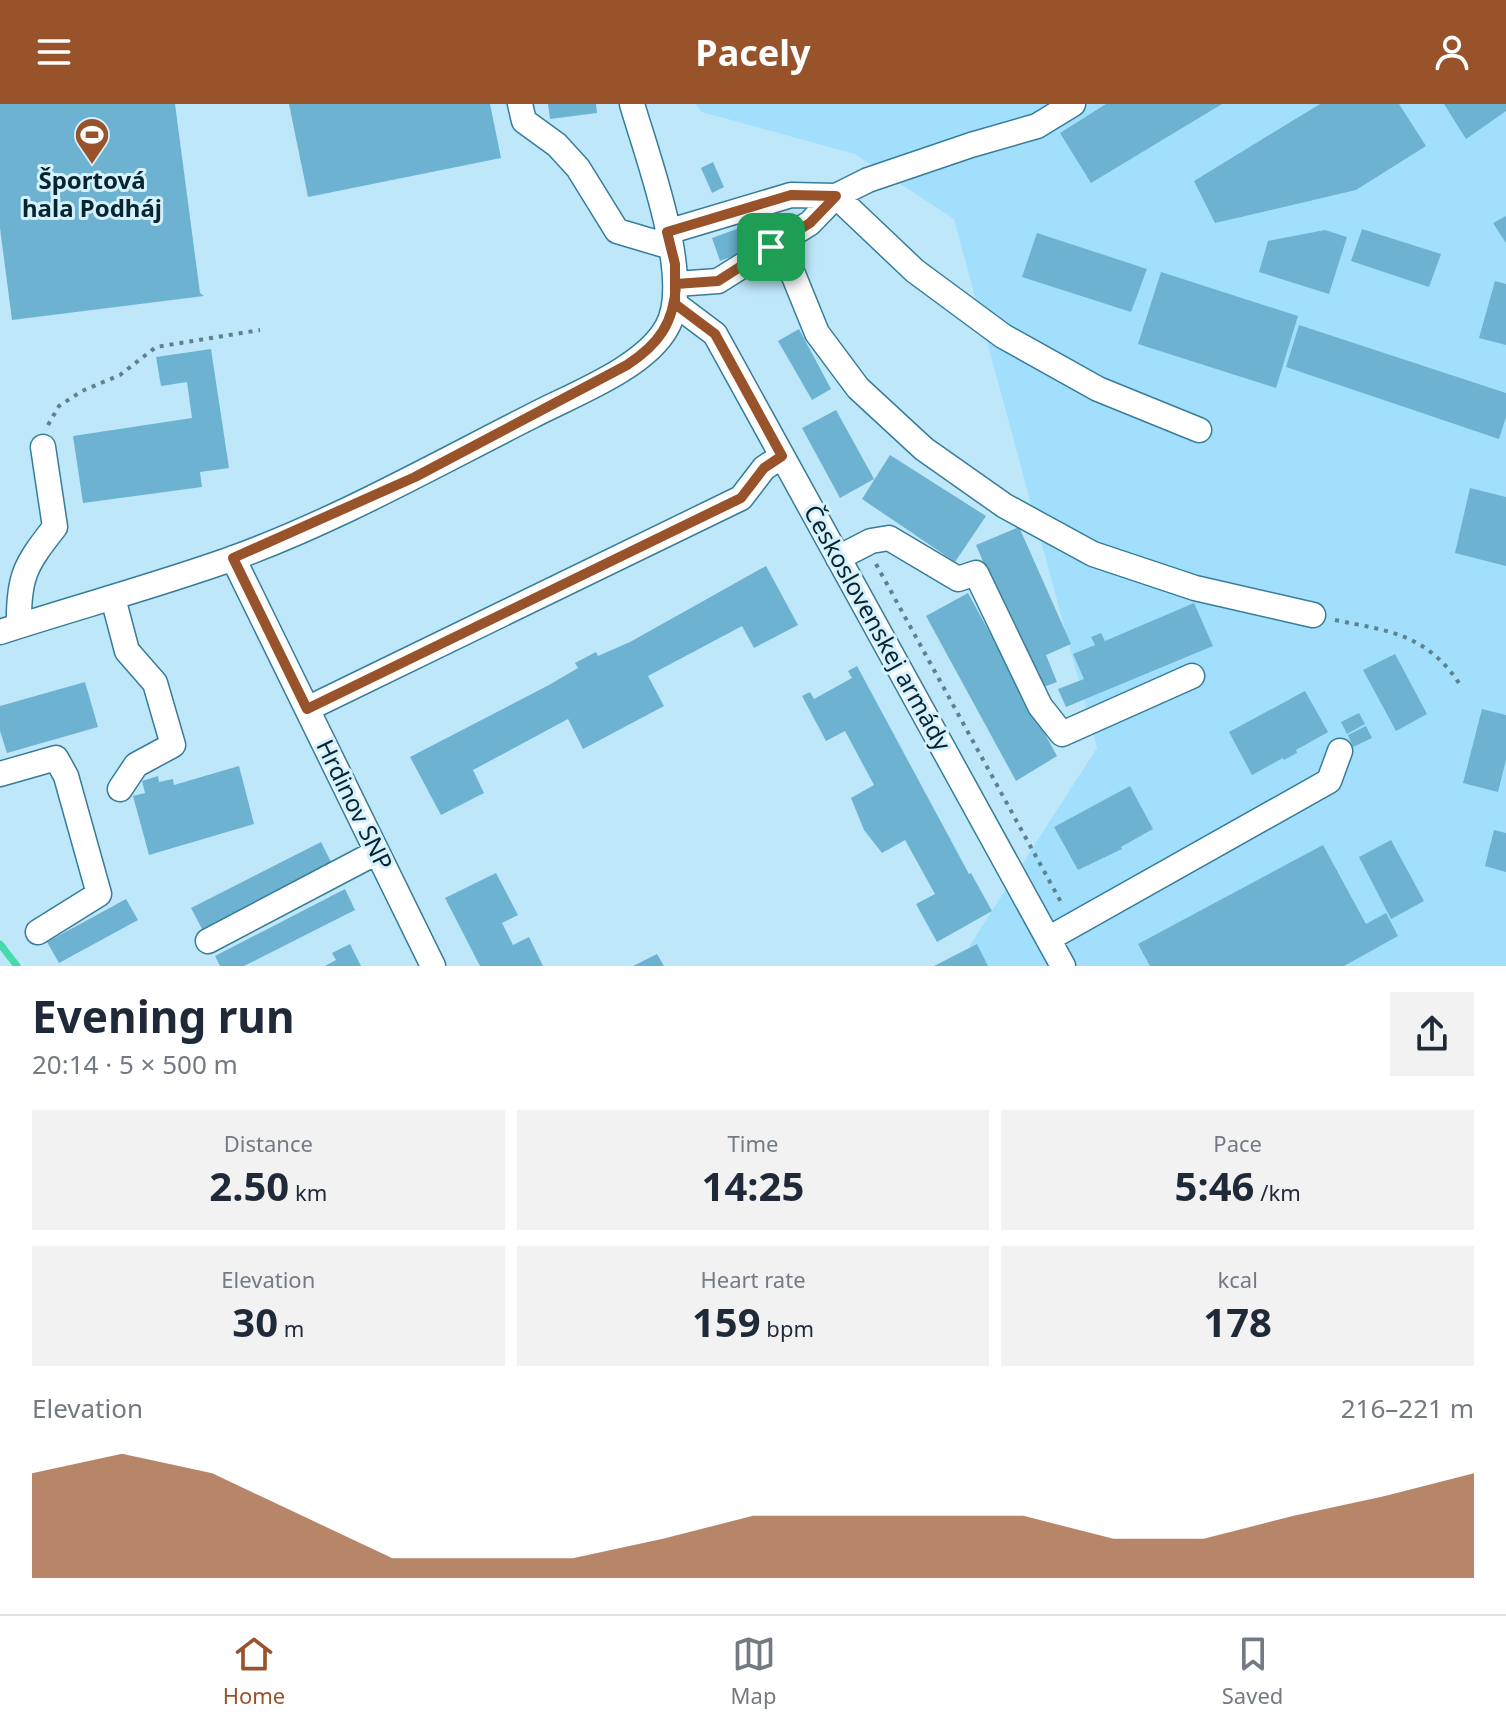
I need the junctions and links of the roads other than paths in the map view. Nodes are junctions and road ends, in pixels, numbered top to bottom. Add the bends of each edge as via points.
1 (520, 104) edge
2 (632, 104) edge
3 (1073, 104) edge
4 (836, 196) junction
5 (669, 240) junction
6 (780, 242) junction
7 (676, 294) junction
8 (1199, 430) dead end
9 (43, 447) road end
10 (782, 456) junction
11 (233, 558) junction
12 (838, 558) junction
13 (113, 598) junction
14 (1313, 615) road end
15 (10, 629) edge
16 (1192, 676) dead end
17 (307, 709) junction
18 (1340, 751) dead end
19 (0, 774) edge
20 (120, 789) dead end
21 (377, 852) junction
22 (38, 932) dead end
23 (1048, 939) junction
24 (208, 941) dead end
25 (433, 966) edge
26 (1063, 966) edge

1 - 5 street via 524,121 578,168 617,231 638,240
2 - 5 street
3 - 4 street via 1037,126 868,180
4 - 5 street via 791,195
4 - 6 street via 810,223
4 - 8 street via 915,271 1003,336 1098,389
5 - 7 street
6 - 7 street via 718,281
6 - 14 street via 817,333 858,388 924,449 1005,506 1093,554 1195,588
7 - 10 street, Československej armády via 715,334
7 - 11 street via 668,326 627,365 415,477
9 - 15 street via 55,527 27,562
10 - 12 street, Československej armády
10 - 17 street via 764,468 741,498
11 - 13 street
11 - 17 street, Hrdinov SNP
12 - 16 street via 889,538 958,579 976,573 1040,706 1062,734
12 - 23 street, Československej armády
13 - 15 street
13 - 20 street via 127,651 155,683 173,745 136,765
17 - 21 street, Hrdinov SNP
18 - 23 street via 1329,781
19 - 22 street via 56,758 66,776 99,894
21 - 24 street
21 - 25 street, Hrdinov SNP
23 - 26 street, Československej armády

